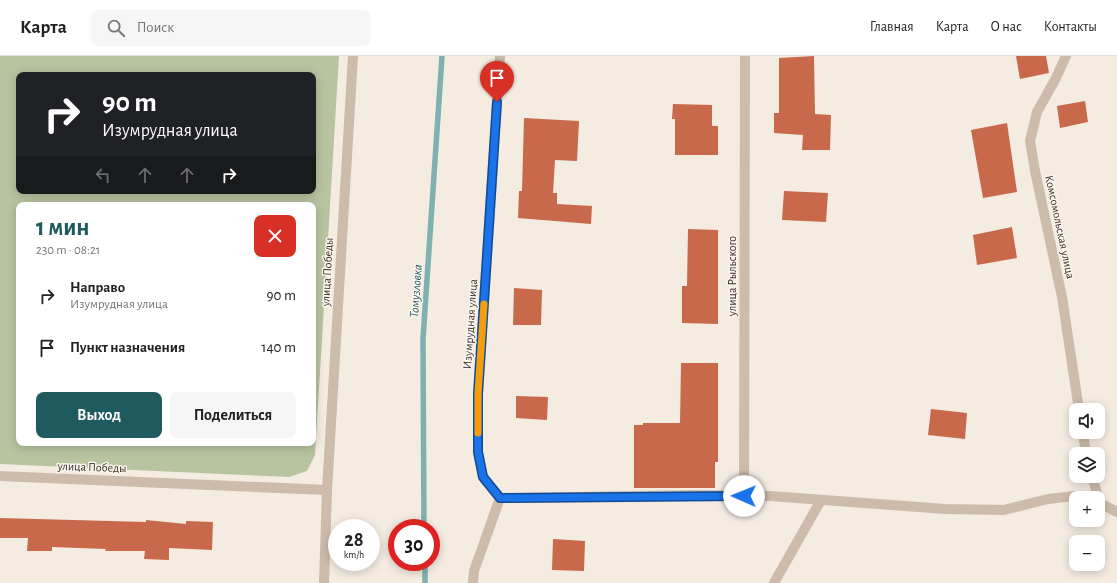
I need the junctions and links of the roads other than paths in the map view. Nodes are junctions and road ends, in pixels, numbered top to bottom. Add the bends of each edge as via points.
1 (353, 56) edge
2 (500, 56) edge
3 (745, 56) edge
4 (1066, 56) edge
5 (1078, 403) edge
6 (0, 476) edge
7 (327, 490) junction
8 (744, 496) junction
9 (1069, 497) edge
10 (500, 498) junction
11 (820, 500) junction
12 (1105, 505) edge
13 (1117, 512) edge
14 (324, 583) edge
15 (473, 583) edge
16 (774, 583) edge

1 - 7 street, улица Победы
2 - 10 street, Изумрудная улица via 478,394 478,452 483,477
3 - 8 street, улица Рыльского
4 - 5 street, Комсомольская улица via 1037,112 1030,141 1062,297
6 - 7 street, улица Победы
7 - 14 street, улица Победы
8 - 10 street
8 - 11 street
9 - 11 street via 1004,510 945,509
10 - 15 street via 474,571
11 - 16 street
12 - 13 street

